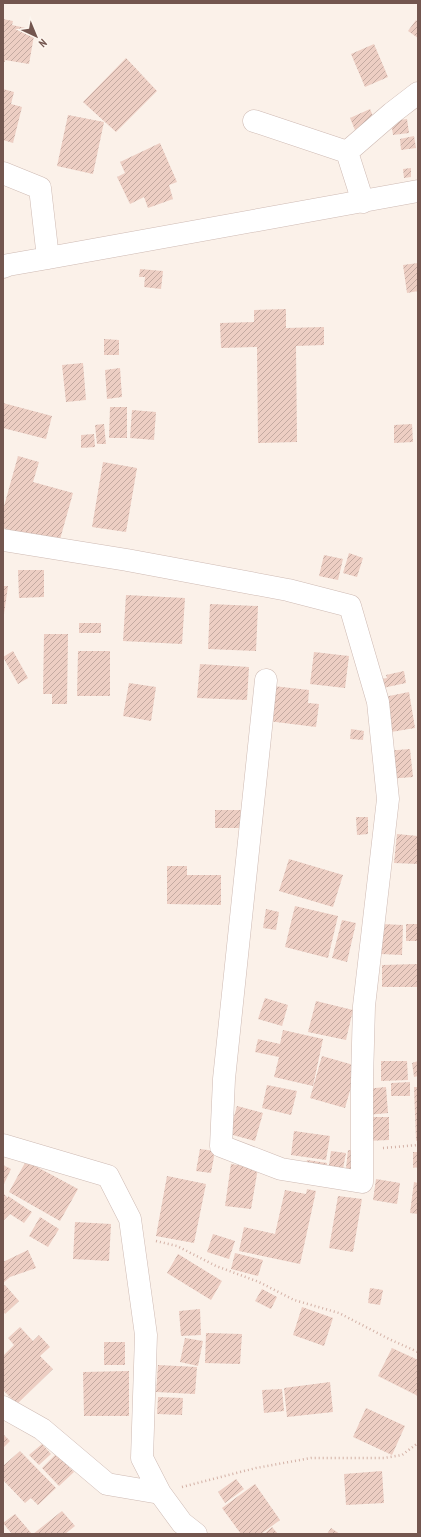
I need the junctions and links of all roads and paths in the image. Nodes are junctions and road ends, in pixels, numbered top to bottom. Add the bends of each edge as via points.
1 (418, 93) edge
2 (254, 122) dead end
3 (347, 152) junction
4 (3, 173) edge
5 (418, 191) edge
6 (363, 202) junction
7 (48, 258) junction
8 (3, 267) edge
9 (3, 540) edge
10 (266, 680) dead end
11 (3, 1145) edge
12 (418, 1145) edge
13 (362, 1149) junction
14 (132, 1235) junction
15 (418, 1352) edge
16 (3, 1407) edge
17 (418, 1443) edge
18 (160, 1493) junction
19 (196, 1534) edge

1 - 3 street
2 - 3 street
3 - 6 street
4 - 7 street via 40,188
5 - 6 street
6 - 7 street
7 - 8 street
9 - 13 street via 288,590 350,606 378,702 388,799 364,1006
10 - 13 street via 224,1079 220,1146 281,1169 362,1182
11 - 14 street via 108,1176 130,1219
12 - 13 path
14 - 15 path via 177,1246 294,1300 339,1313
14 - 18 street via 146,1336 142,1458
16 - 18 street via 42,1430 107,1484
17 - 18 path via 402,1455 384,1458 311,1458 249,1470
18 - 19 street via 182,1523

